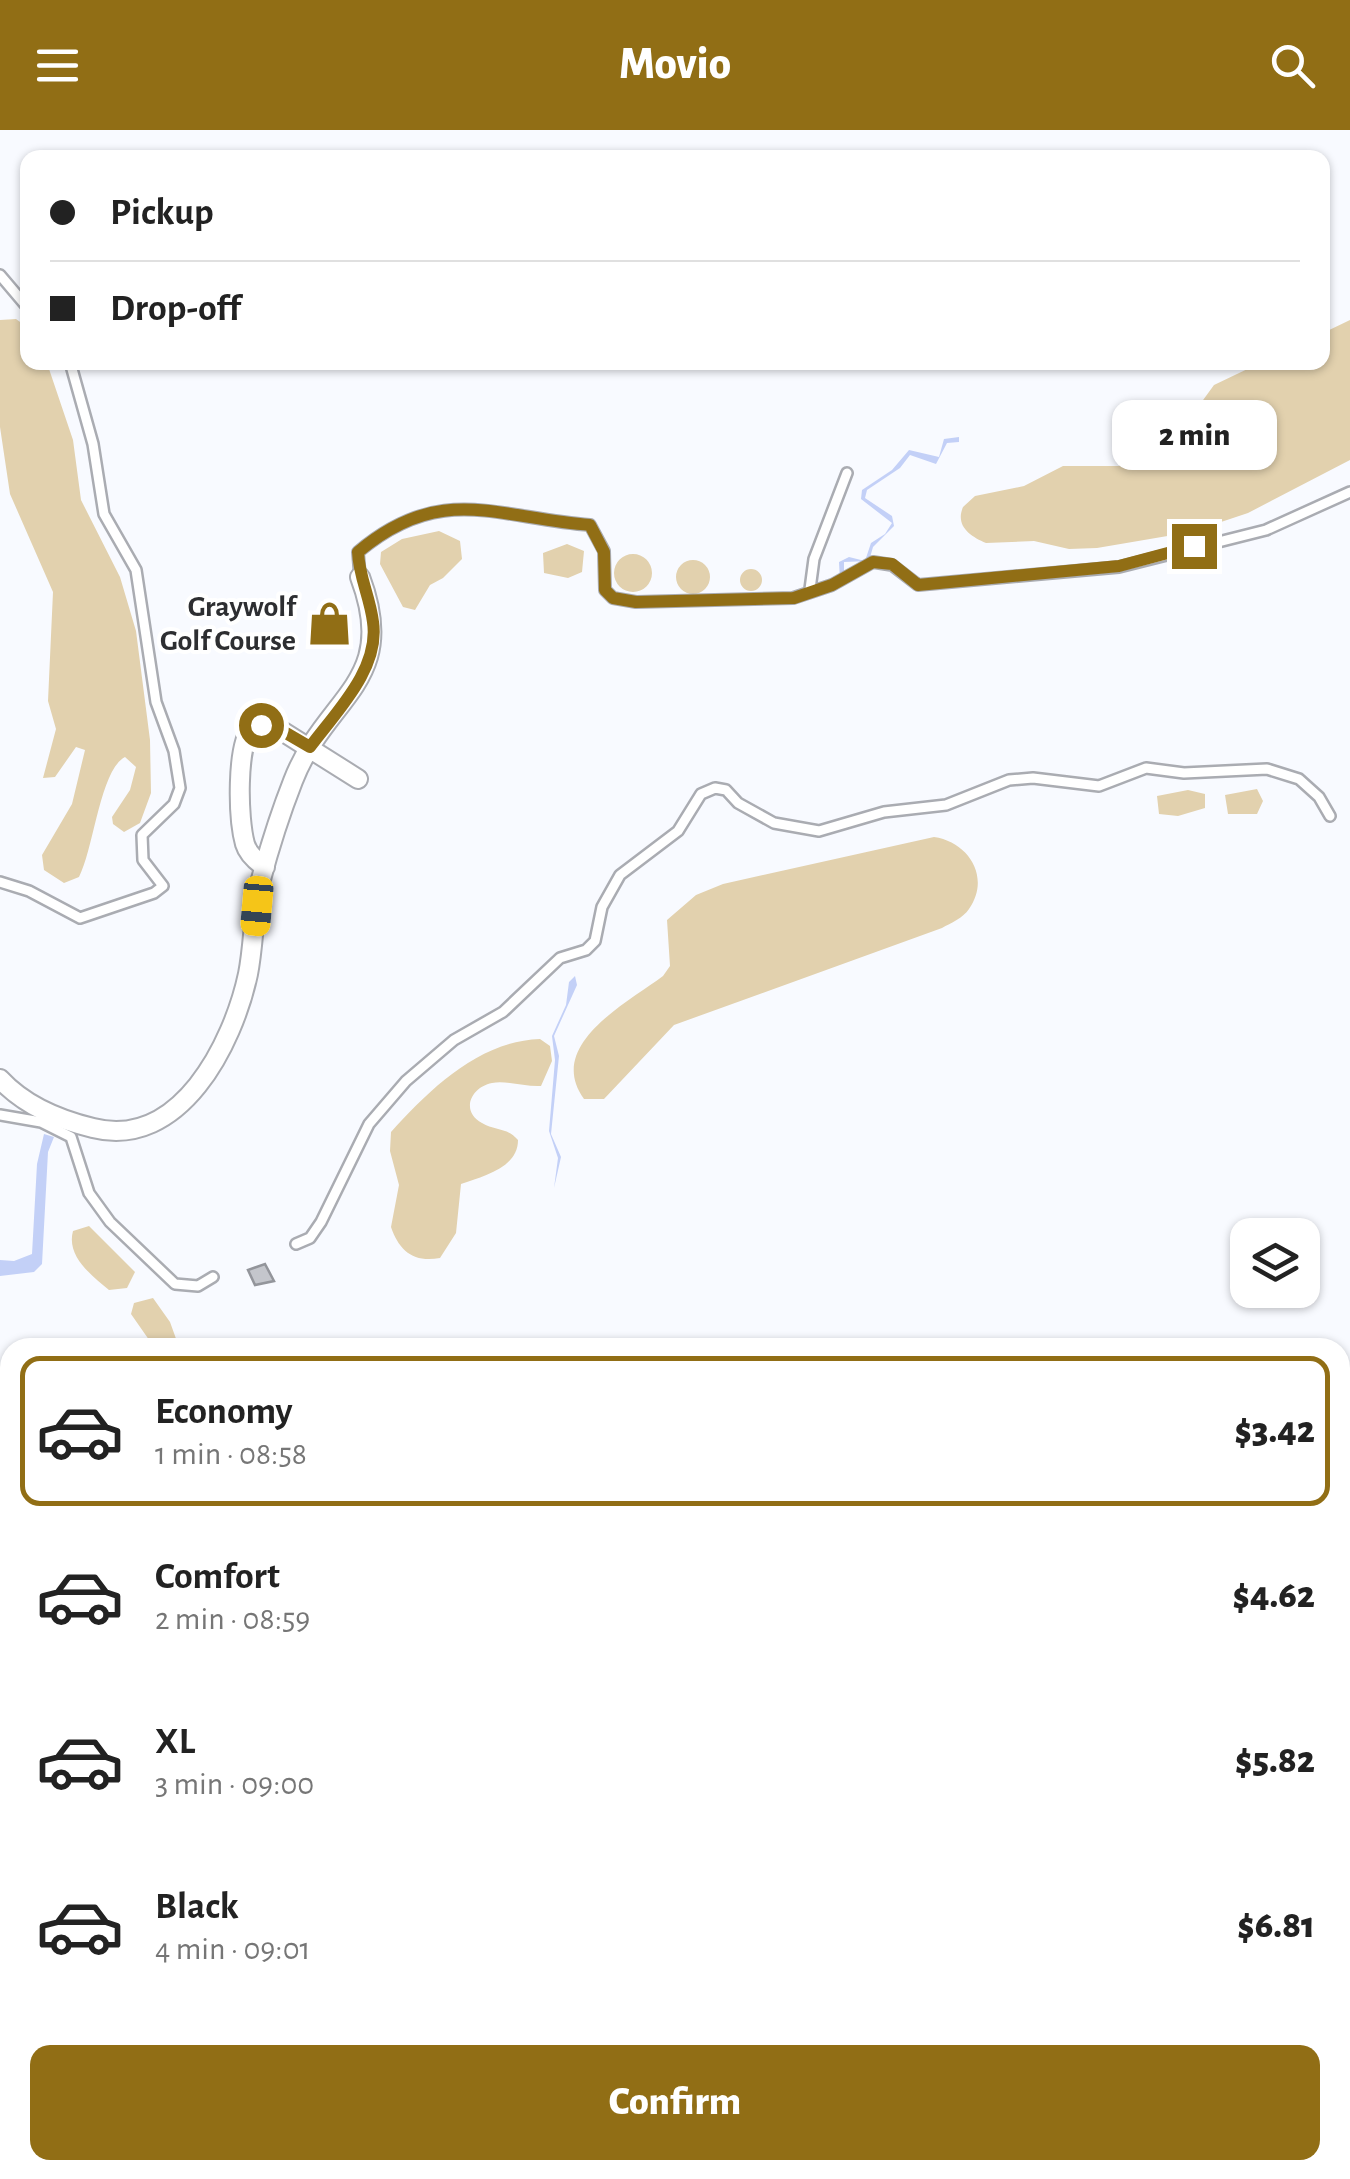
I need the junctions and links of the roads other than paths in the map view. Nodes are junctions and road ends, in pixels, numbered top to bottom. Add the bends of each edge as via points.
1 (0, 275) edge
2 (20, 299) edge
3 (72, 370) edge
4 (847, 473) dead end
5 (1350, 492) edge
6 (360, 577) joint
7 (810, 589) junction
8 (310, 747) junction
9 (358, 779) dead end
10 (1330, 816) dead end
11 (265, 867) junction
12 (0, 882) edge
13 (0, 1079) edge
14 (0, 1115) edge
15 (296, 1244) dead end
16 (214, 1277) dead end

1 - 2 lane
3 - 12 lane via 104,514 136,570 156,702 180,788 174,804 142,834 143,860 162,886 154,893 80,918
4 - 7 lane via 814,559
5 - 7 lane via 1266,530 1119,566 918,585 892,564 873,562
6 - 7 lane via 358,552 382,531 432,511 484,507 590,525 599,534 605,590 613,598 794,598
6 - 8 street via 374,626 370,658
8 - 9 street
8 - 11 street
8 - 11 street via 274,726 252,727 246,734 241,820 248,852
10 - 15 lane via 1299,778 1267,768 1146,768 1080,787 1009,780 946,805 884,812 819,830 774,823 715,788 701,794 678,832 620,875 586,950 560,958 503,1012 454,1040 406,1081 369,1124 321,1222
11 - 13 street via 240,1002 208,1070 173,1112 150,1126 102,1130 46,1113
14 - 16 lane via 42,1122 71,1137 89,1192 110,1222 175,1284 198,1286

